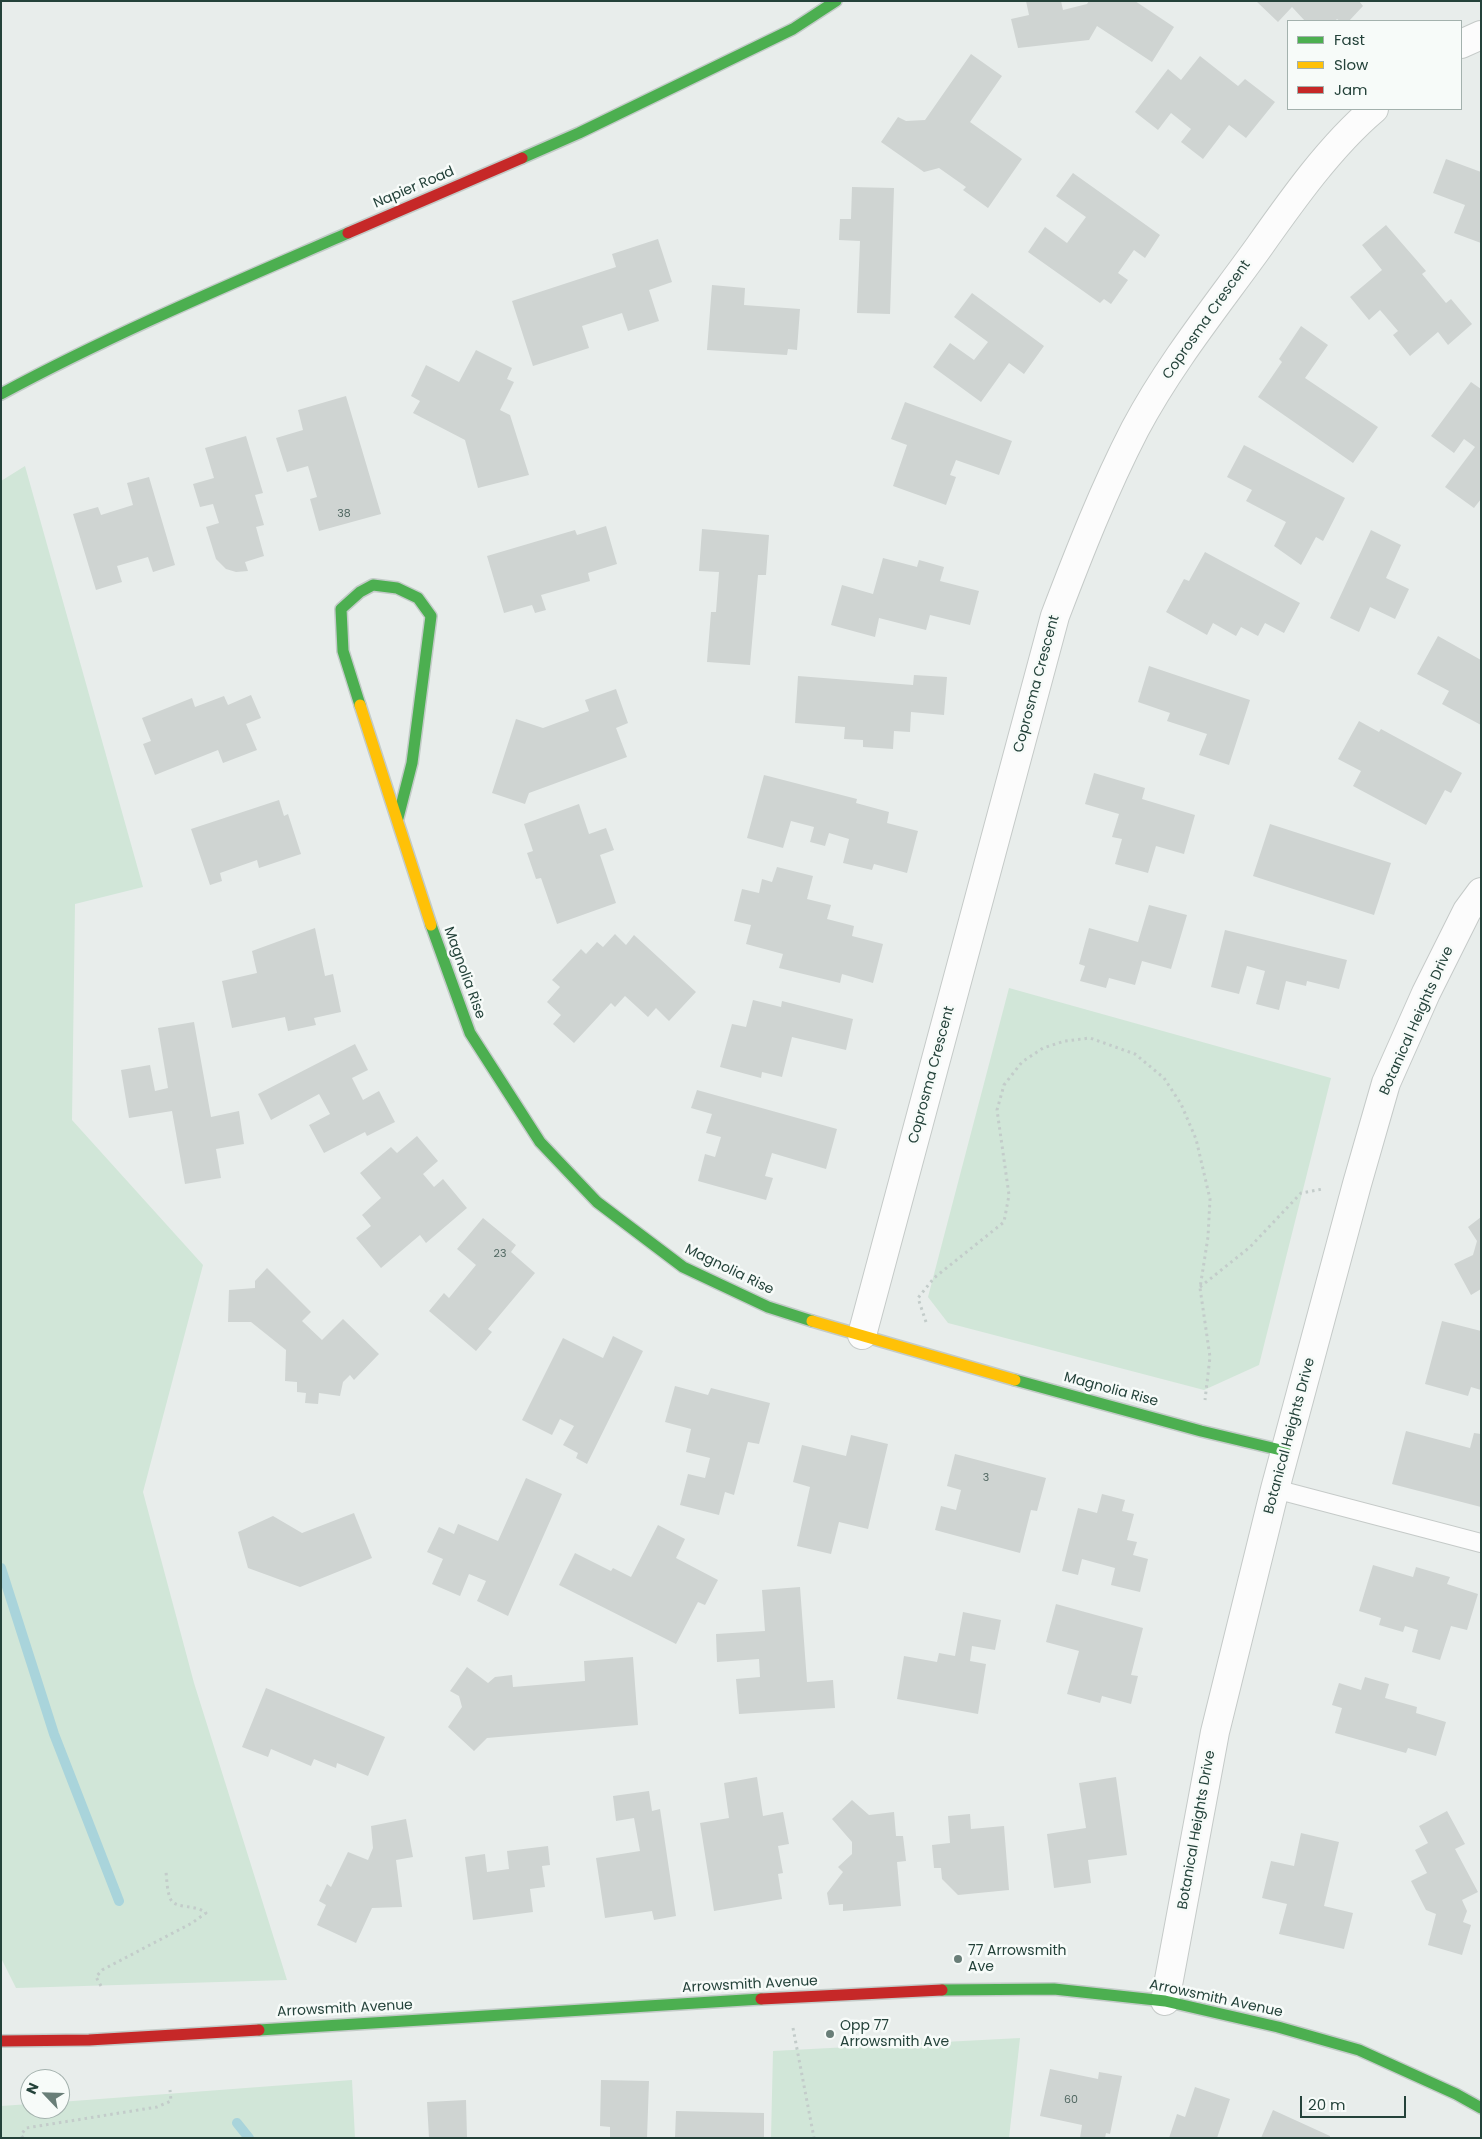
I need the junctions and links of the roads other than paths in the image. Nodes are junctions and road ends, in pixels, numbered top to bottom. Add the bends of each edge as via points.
1 (836, 1) edge
2 (1481, 35) edge
3 (1462, 44) edge
4 (1373, 110) edge
5 (1, 394) edge
6 (398, 818) junction
7 (1481, 892) edge
8 (862, 1335) junction
9 (1286, 1451) junction
10 (1275, 1489) junction
11 (1481, 1543) edge
12 (1165, 2001) junction
13 (1, 2041) edge
14 (1481, 2108) edge

1 - 5 street, Napier Road via 793,29 579,133 136,325
2 - 3 street
4 - 8 street, Coprosma Crescent via 1358,122 1293,199 1172,366 1136,428 1103,496 1055,616
6 - 6 street, Magnolia Rise via 343,651 341,609 373,585 396,588 418,598 431,616 412,763
6 - 8 street, Magnolia Rise via 432,929 470,1033 540,1142 597,1202 683,1267 768,1307
7 - 9 street, Botanical Heights Drive via 1467,911 1426,993 1386,1083
8 - 9 street, Magnolia Rise via 1201,1431
9 - 10 street, Botanical Heights Drive
10 - 11 lane
10 - 12 street, Botanical Heights Drive via 1215,1732
12 - 13 street, Arrowsmith Avenue via 1054,1989 946,1990 88,2040
12 - 14 street, Arrowsmith Avenue via 1359,2050

